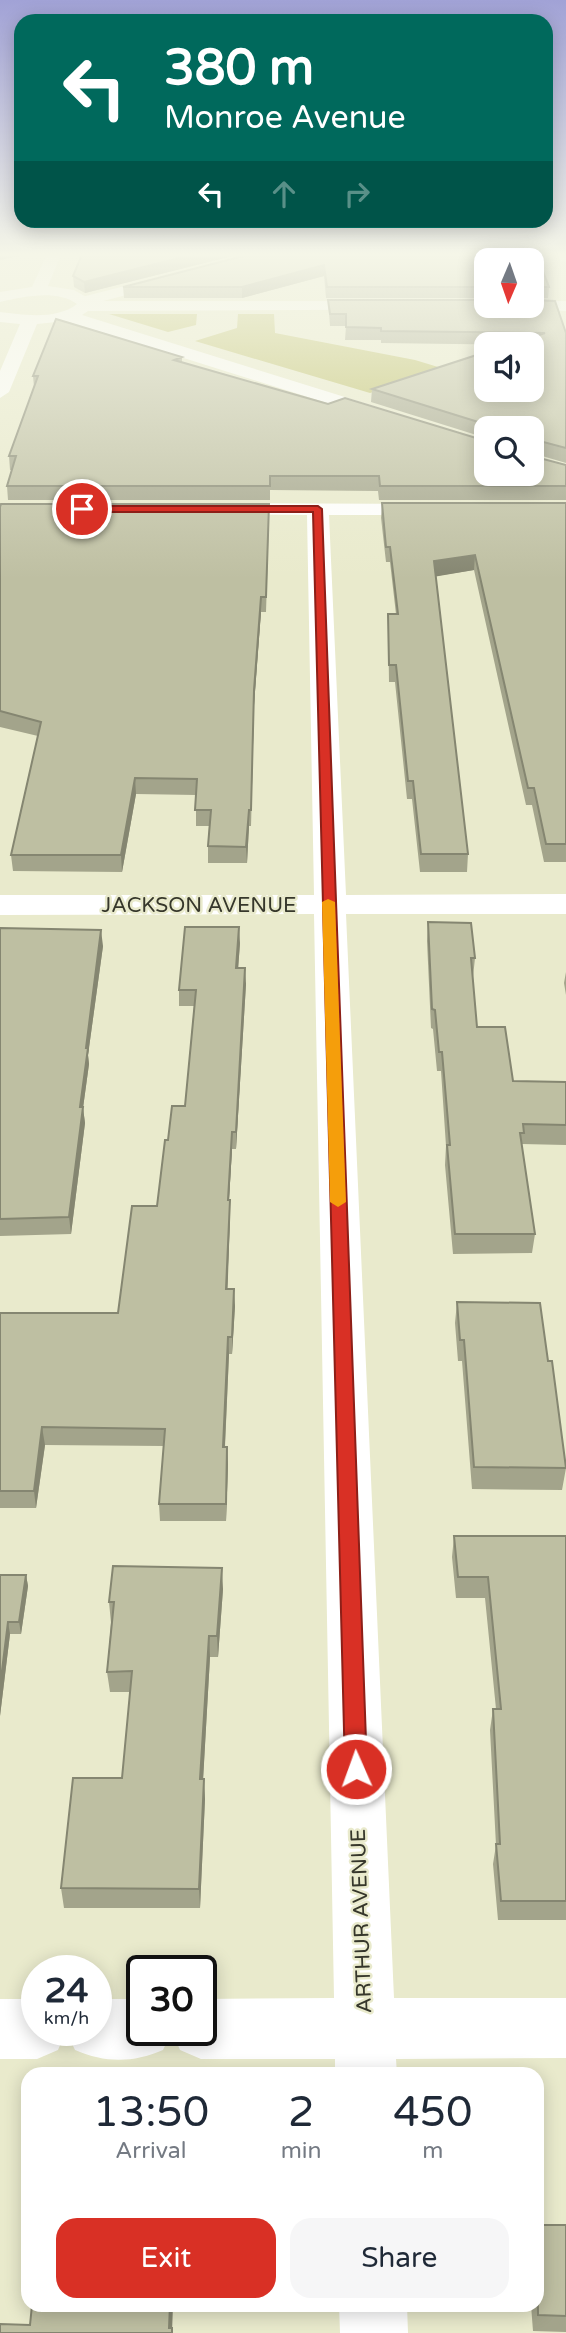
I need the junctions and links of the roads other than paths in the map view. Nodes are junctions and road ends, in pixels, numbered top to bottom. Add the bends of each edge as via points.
1 (5, 361) edge
2 (211, 361) edge
3 (0, 392) edge
4 (474, 443) edge
5 (191, 509) edge
6 (318, 509) junction
7 (448, 509) edge
8 (566, 904) edge
9 (0, 905) edge
10 (328, 905) junction
11 (566, 2028) edge
12 (0, 2029) edge
13 (21, 2029) edge
14 (217, 2031) edge
15 (365, 2051) edge
16 (373, 2312) edge
17 (374, 2333) edge

1 - 3 street
2 - 4 street
5 - 6 street
6 - 7 street
6 - 10 street, ARTHUR AVENUE
8 - 10 street, JACKSON AVENUE
9 - 10 street, JACKSON AVENUE
10 - 15 street, ARTHUR AVENUE
11 - 15 street
12 - 13 street
14 - 15 street
16 - 17 street

